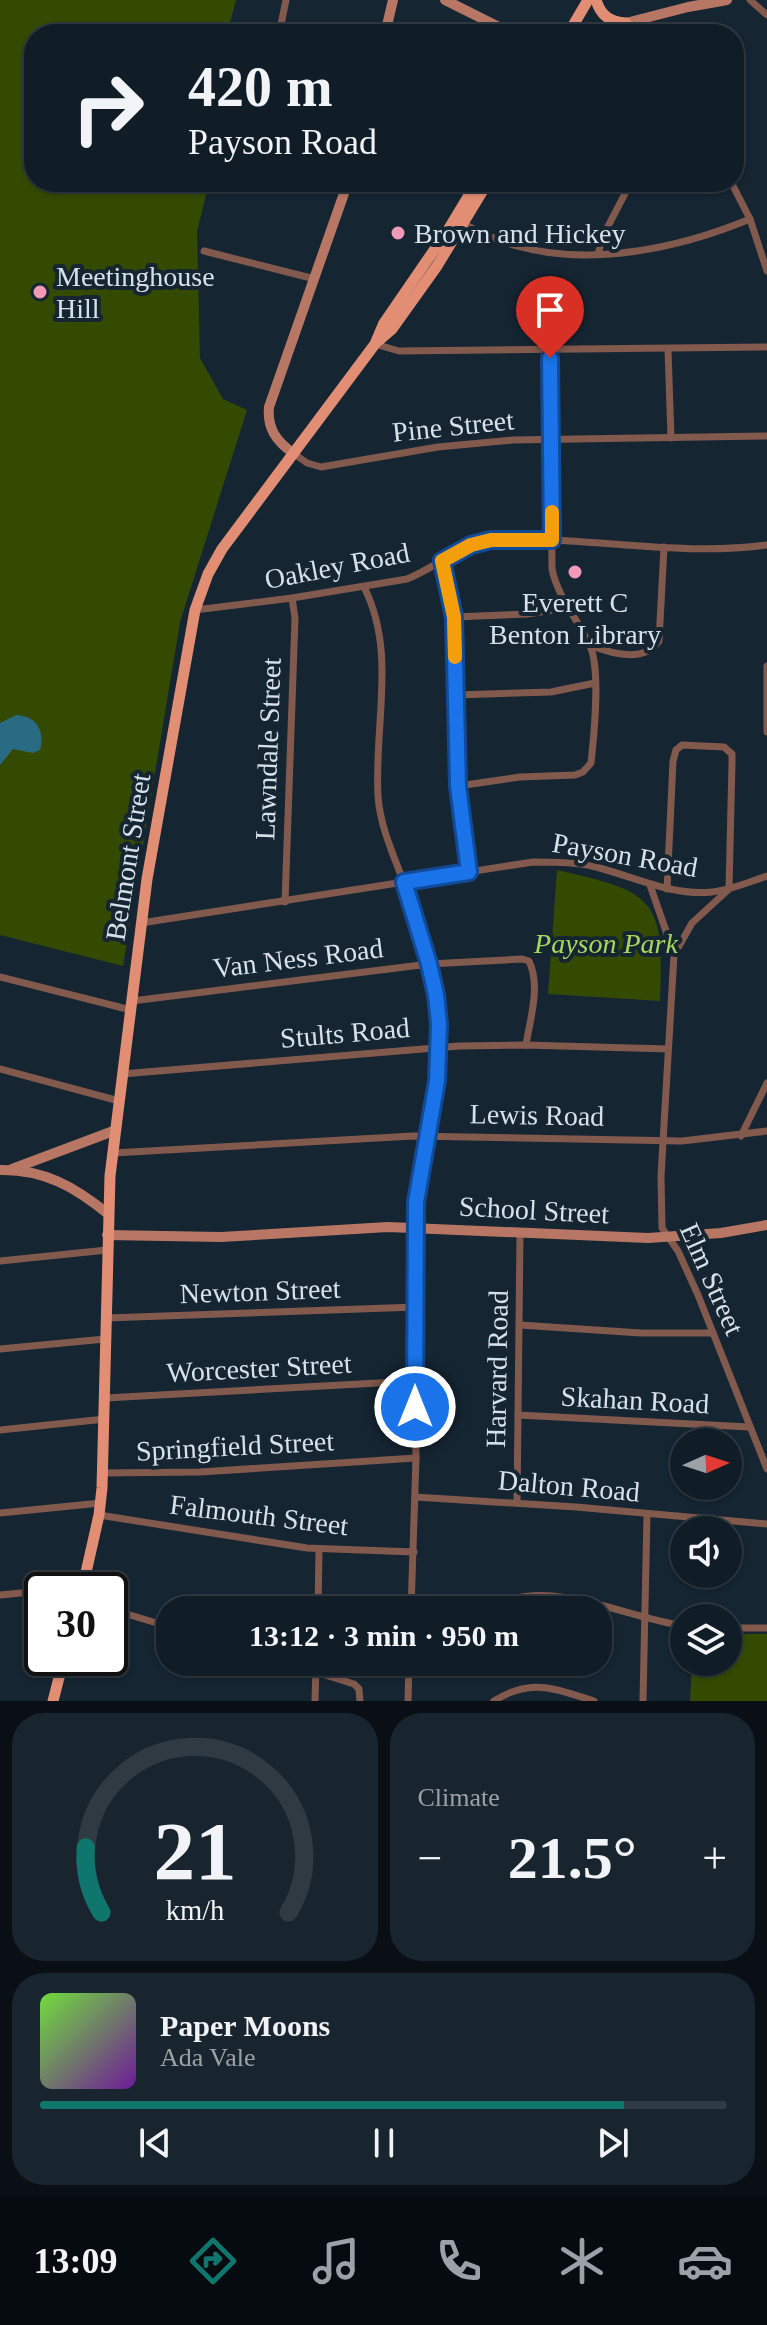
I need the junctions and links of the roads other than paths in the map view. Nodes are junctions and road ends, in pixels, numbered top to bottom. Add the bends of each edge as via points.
1 (286, 0) edge
2 (393, 0) edge
3 (445, 0) edge
4 (588, 0) edge
5 (596, 0) edge
6 (727, 0) edge
7 (750, 0) edge
8 (767, 15) edge
9 (626, 23) junction
10 (281, 24) edge
11 (387, 24) edge
12 (493, 24) edge
13 (574, 24) edge
14 (622, 24) edge
15 (341, 192) edge
16 (472, 192) edge
17 (481, 192) edge
18 (626, 192) edge
19 (736, 192) edge
20 (750, 219) junction
21 (459, 222) junction
22 (204, 251) dead end
23 (598, 254) junction
24 (767, 271) edge
25 (315, 279) junction
26 (375, 344) junction
27 (767, 347) edge
28 (668, 349) junction
29 (550, 350) junction
30 (767, 436) edge
31 (671, 438) junction
32 (551, 439) junction
33 (293, 453) junction
34 (552, 540) junction
35 (767, 545) edge
36 (664, 547) junction
37 (442, 561) junction
38 (364, 587) junction
39 (292, 598) junction
40 (568, 608) junction
41 (195, 610) junction
42 (454, 617) junction
43 (590, 645) junction
44 (767, 666) edge
45 (595, 683) junction
46 (455, 695) junction
47 (767, 732) edge
48 (458, 786) junction
49 (469, 872) junction
50 (767, 876) edge
51 (404, 882) junction
52 (650, 885) junction
53 (667, 889) junction
54 (729, 889) junction
55 (285, 902) junction
56 (141, 923) junction
57 (674, 955) junction
58 (429, 964) junction
59 (0, 977) edge
60 (131, 1005) junction
61 (526, 1045) junction
62 (438, 1047) junction
63 (668, 1049) junction
64 (0, 1069) edge
65 (122, 1074) junction
66 (767, 1083) edge
67 (119, 1101) junction
68 (116, 1130) junction
69 (767, 1131) edge
70 (429, 1135) junction
71 (741, 1136) junction
72 (663, 1140) junction
73 (113, 1153) junction
74 (5, 1170) edge
75 (108, 1214) junction
76 (767, 1225) edge
77 (414, 1228) junction
78 (107, 1235) junction
79 (520, 1235) junction
80 (669, 1238) junction
81 (107, 1250) junction
82 (0, 1261) edge
83 (416, 1307) junction
84 (106, 1318) junction
85 (520, 1325) junction
86 (713, 1333) junction
87 (105, 1339) junction
88 (0, 1349) edge
89 (415, 1381) junction
90 (105, 1398) junction
91 (518, 1415) junction
92 (105, 1419) junction
93 (749, 1427) junction
94 (0, 1430) edge
95 (416, 1458) junction
96 (767, 1469) edge
97 (103, 1473) junction
98 (415, 1497) junction
99 (517, 1503) junction
100 (100, 1509) junction
101 (0, 1513) edge
102 (647, 1514) junction
103 (767, 1524) edge
104 (319, 1549) junction
105 (414, 1552) junction
106 (86, 1572) edge
107 (24, 1593) edge
108 (0, 1595) edge
109 (318, 1596) edge
110 (412, 1596) edge
111 (612, 1607) edge
112 (128, 1614) edge
113 (645, 1616) junction
114 (670, 1622) edge
115 (156, 1623) edge
116 (742, 1628) edge
117 (767, 1628) edge
118 (59, 1676) edge
119 (316, 1676) edge
120 (329, 1676) edge
121 (409, 1676) edge
122 (53, 1701) edge
123 (315, 1701) edge
124 (360, 1701) edge
125 (408, 1701) edge
126 (494, 1701) edge
127 (594, 1701) edge
128 (643, 1701) edge

1 - 10 street
2 - 11 street
3 - 12 street
4 - 13 main road
5 - 9 main road via 604,16
6 - 9 street
7 - 8 street
9 - 14 street
15 - 25 street
16 - 21 main road
17 - 21 main road
18 - 23 street
19 - 20 street
20 - 23 street via 674,244
20 - 24 street
21 - 23 street via 518,247
21 - 26 main road, Belmont Street via 384,323
22 - 25 street
25 - 33 street via 269,407 271,430
26 - 29 street via 399,351
26 - 33 main road, Belmont Street
27 - 28 street
28 - 29 street
28 - 31 street
29 - 32 street
30 - 31 street, Pine Street
31 - 32 street, Pine Street
32 - 33 street, Pine Street via 438,447 321,467
32 - 34 street
33 - 41 main road, Belmont Street via 222,549
34 - 36 street, Oakley Road
34 - 37 street, Oakley Road via 491,540
34 - 40 street via 555,584
35 - 36 street, Oakley Road via 719,550
36 - 43 street via 659,641 654,649 639,655
37 - 38 street, Oakley Road via 407,579
37 - 42 street
38 - 39 street, Oakley Road
38 - 51 street via 382,648 378,797
39 - 41 street, Oakley Road
39 - 55 street, Lawndale Street
40 - 42 street
40 - 43 street
41 - 56 main road, Belmont Street
42 - 46 street
43 - 45 street
44 - 47 street
45 - 46 street via 551,692
45 - 48 street via 591,763 583,772
46 - 48 street
48 - 49 street
49 - 51 street, Payson Road
49 - 52 street, Payson Road via 565,862
50 - 54 street, Payson Road
51 - 55 street, Payson Road
51 - 58 street
52 - 53 street, Payson Road
52 - 57 street, Elm Street
53 - 54 street, Payson Road
53 - 54 street via 673,761 682,745 724,747 732,754
54 - 57 street, Elm Street via 692,923
55 - 56 street, Payson Road
56 - 60 main road, Belmont Street
57 - 63 street, Elm Street
58 - 60 street, Van Ness Road
58 - 61 street, Van Ness Road via 529,961 535,985
58 - 62 street
59 - 60 street
60 - 65 main road, Belmont Street
61 - 62 street, Stults Road
61 - 63 street, Stults Road
62 - 65 street, Stults Road
62 - 70 street
63 - 72 street, Elm Street
64 - 67 street
65 - 67 main road, Belmont Street
66 - 71 street
67 - 68 main road, Belmont Street
68 - 73 main road, Belmont Street
68 - 74 street
69 - 71 street, Lewis Road
70 - 72 street, Lewis Road
70 - 73 street, Lewis Road
70 - 77 street
71 - 72 street, Lewis Road
72 - 80 street, Elm Street via 662,1228
73 - 75 main road, Belmont Street
74 - 75 street via 42,1175 77,1189
75 - 78 main road, Belmont Street
76 - 80 street, School Street
77 - 78 street, School Street via 221,1237
77 - 79 street, School Street
77 - 83 street
78 - 81 main road, Belmont Street
79 - 80 street, School Street
79 - 85 street, Harvard Road
80 - 86 street, Elm Street
81 - 82 street
81 - 84 main road, Belmont Street
83 - 84 street, Newton Street
83 - 89 street
84 - 87 main road, Belmont Street
85 - 86 street
85 - 91 street, Harvard Road
86 - 93 street, Elm Street
87 - 88 street
87 - 90 main road, Belmont Street
89 - 90 street, Worcester Street
89 - 95 street
90 - 92 main road, Belmont Street
91 - 93 street, Skahan Road
91 - 99 street, Harvard Road
92 - 94 street
92 - 97 main road, Belmont Street
93 - 96 street, Elm Street
95 - 97 street, Springfield Street
95 - 98 street
97 - 100 main road, Belmont Street
98 - 99 street, Dalton Road
98 - 105 street
99 - 102 street, Dalton Road
100 - 101 street, Falmouth Street
100 - 104 street, Falmouth Street
100 - 106 main road, Belmont Street
102 - 103 street, Dalton Road
102 - 113 street
104 - 105 street, Falmouth Street
104 - 109 street
105 - 110 street
107 - 108 street
111 - 113 street
112 - 115 street
113 - 114 street
113 - 128 street
116 - 117 street
118 - 122 main road
119 - 123 street
120 - 124 street via 354,1684
121 - 125 street
126 - 127 street via 522,1687 538,1686

